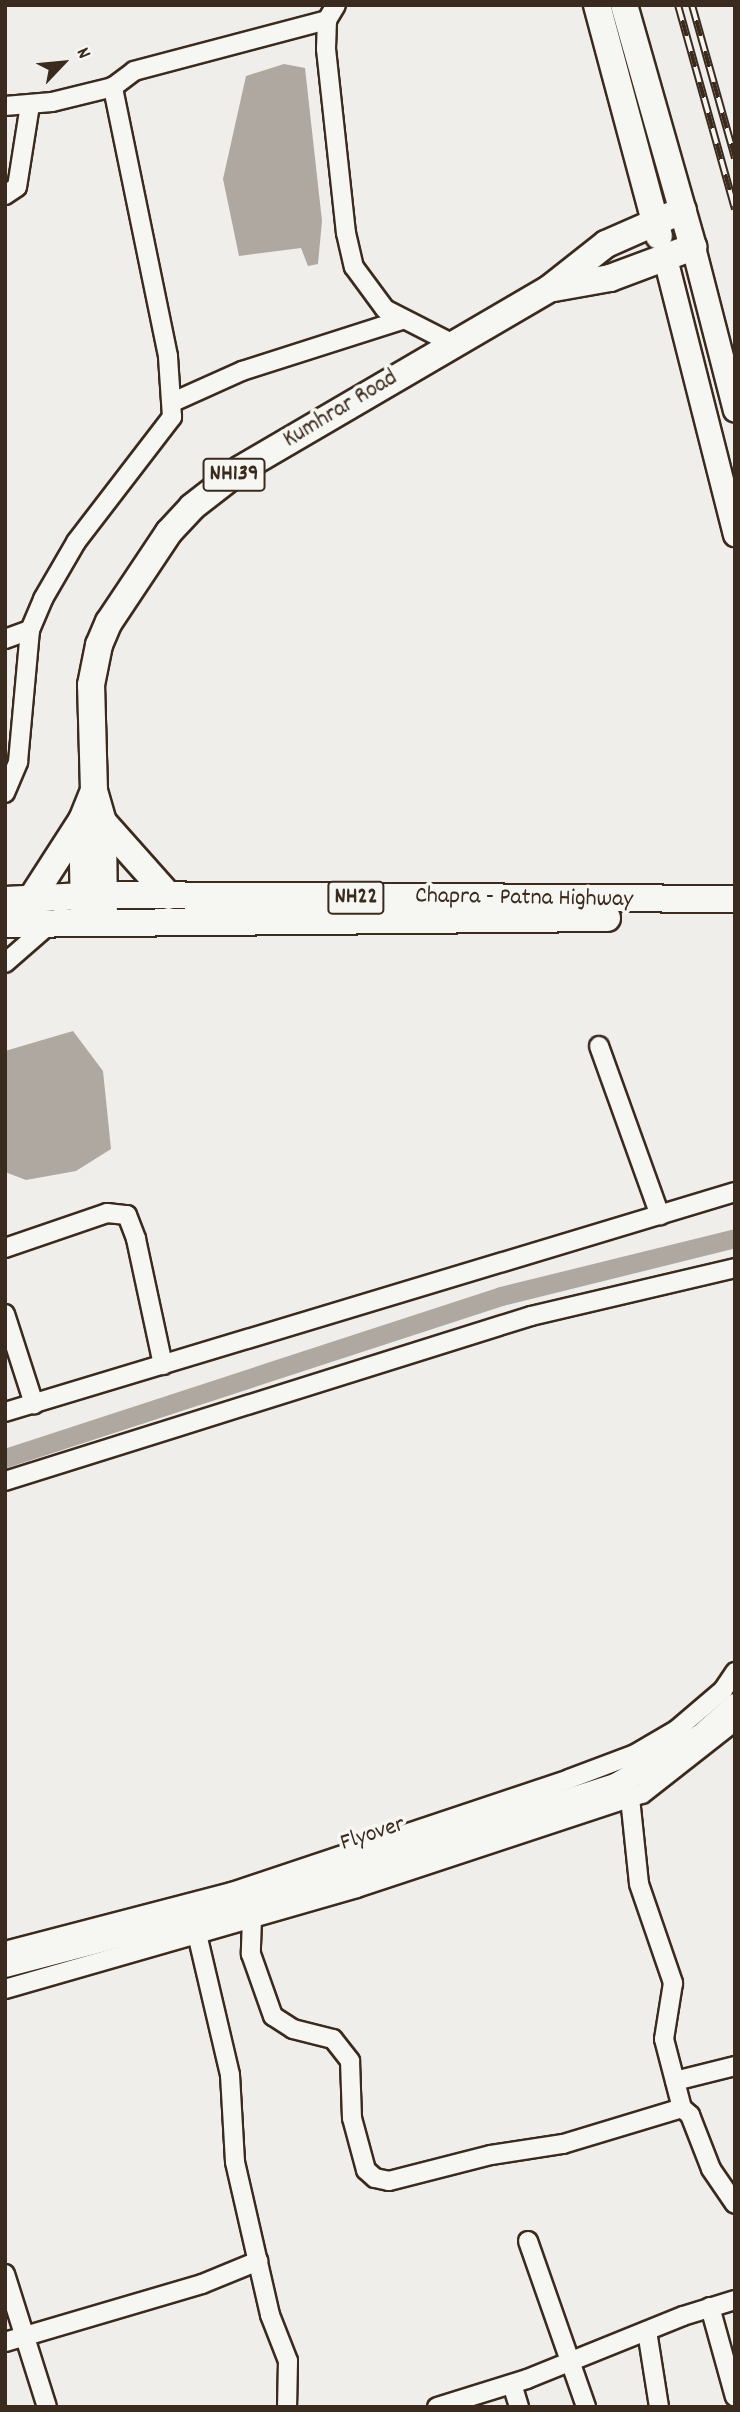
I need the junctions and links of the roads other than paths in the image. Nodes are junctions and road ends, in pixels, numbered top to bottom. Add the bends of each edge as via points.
1 (597, 5) edge
2 (624, 5) edge
3 (331, 13) edge
4 (113, 88) junction
5 (30, 105) junction
6 (5, 106) edge
7 (5, 195) edge
8 (682, 210) junction
9 (655, 220) junction
10 (693, 247) junction
11 (665, 258) junction
12 (549, 289) junction
13 (401, 320) junction
14 (453, 344) junction
15 (173, 402) junction
16 (735, 410) edge
17 (735, 534) edge
18 (30, 630) junction
19 (5, 639) edge
20 (5, 793) edge
21 (92, 821) junction
22 (169, 896) junction
23 (32, 898) junction
24 (735, 899) edge
25 (5, 900) edge
26 (94, 908) junction
27 (706, 909) junction
28 (735, 916) edge
29 (51, 923) junction
30 (5, 924) edge
31 (5, 963) edge
32 (598, 1046) dead end
33 (735, 1192) edge
34 (660, 1215) junction
35 (5, 1248) edge
36 (735, 1268) edge
37 (5, 1314) edge
38 (163, 1365) junction
39 (34, 1404) junction
40 (5, 1412) edge
41 (5, 1482) edge
42 (735, 1672) edge
43 (735, 1705) edge
44 (735, 1721) edge
45 (630, 1798) junction
46 (252, 1918) junction
47 (197, 1934) junction
48 (5, 1951) edge
49 (5, 1965) edge
50 (5, 1989) edge
51 (735, 2066) edge
52 (675, 2081) junction
53 (682, 2108) junction
54 (730, 2186) edge
55 (735, 2204) edge
56 (528, 2241) dead end
57 (258, 2261) junction
58 (5, 2273) edge
59 (735, 2300) edge
60 (710, 2307) junction
61 (647, 2331) junction
62 (24, 2337) junction
63 (5, 2342) edge
64 (571, 2362) junction
65 (512, 2384) junction
66 (735, 2397) edge
67 (444, 2406) edge
68 (47, 2407) edge
69 (287, 2407) edge
70 (519, 2407) edge
71 (586, 2407) edge
72 (659, 2407) edge

1 - 9 highway
2 - 8 highway
3 - 4 street via 134,71
3 - 13 street via 331,97 352,256 372,295
4 - 5 street
4 - 15 street via 168,356
5 - 6 street
5 - 7 street via 17,187
8 - 9 highway, Kumhrar Road / NH139
8 - 10 highway
9 - 11 highway
9 - 12 highway, Kumhrar Road / NH139 via 606,244
10 - 11 highway, Kumhrar Road / NH139
10 - 16 main road
11 - 12 highway, Kumhrar Road / NH139 via 610,278
11 - 17 main road
12 - 14 highway, Kumhrar Road / NH139
13 - 14 street
13 - 15 street via 254,366
14 - 21 highway, Kumhrar Road / NH139 via 241,469 169,532 99,645 91,685
15 - 18 street via 164,431 63,561
18 - 19 street
18 - 20 street via 18,761
21 - 22 highway
21 - 23 highway
21 - 26 highway, Kumhrar Road / NH139
22 - 26 highway, Chapra - Patna Highway / NH22
22 - 27 highway, Chapra - Patna Highway / NH22
23 - 25 highway, Chapra - Patna Highway / NH22
23 - 26 highway, Chapra - Patna Highway / NH22
24 - 27 highway, NH22
26 - 27 highway, Chapra - Patna Highway / NH22
26 - 29 highway, Chapra - Patna Highway / NH22
27 - 28 highway, NH22
29 - 30 highway, Chapra - Patna Highway / NH22
29 - 31 street
32 - 34 street
33 - 34 street
34 - 38 street
35 - 38 street via 107,1213 127,1215
36 - 41 street via 522,1319
37 - 39 street
38 - 39 street
39 - 40 street
42 - 48 street via 723,1690 676,1730 635,1754 232,1892
43 - 49 main road, Flyover via 690,1743 615,1785 272,1895
44 - 45 street via 655,1785
45 - 46 street
45 - 52 street via 637,1875 673,1983 664,2039
46 - 47 street
46 - 53 street via 251,1954 273,2016 293,2029 332,2039 350,2061 354,2128 366,2170 375,2178 397,2179 491,2155 564,2144
47 - 50 street
47 - 57 street via 230,2075 233,2150
51 - 52 street
52 - 53 street
53 - 54 street
54 - 55 street
56 - 64 street
57 - 62 street via 202,2284
57 - 69 street via 270,2315 288,2361
58 - 62 street
59 - 60 street
60 - 61 street
60 - 66 street
61 - 64 street
61 - 72 street
62 - 63 street
62 - 68 street
64 - 65 street
64 - 71 street
65 - 67 street
65 - 70 street

